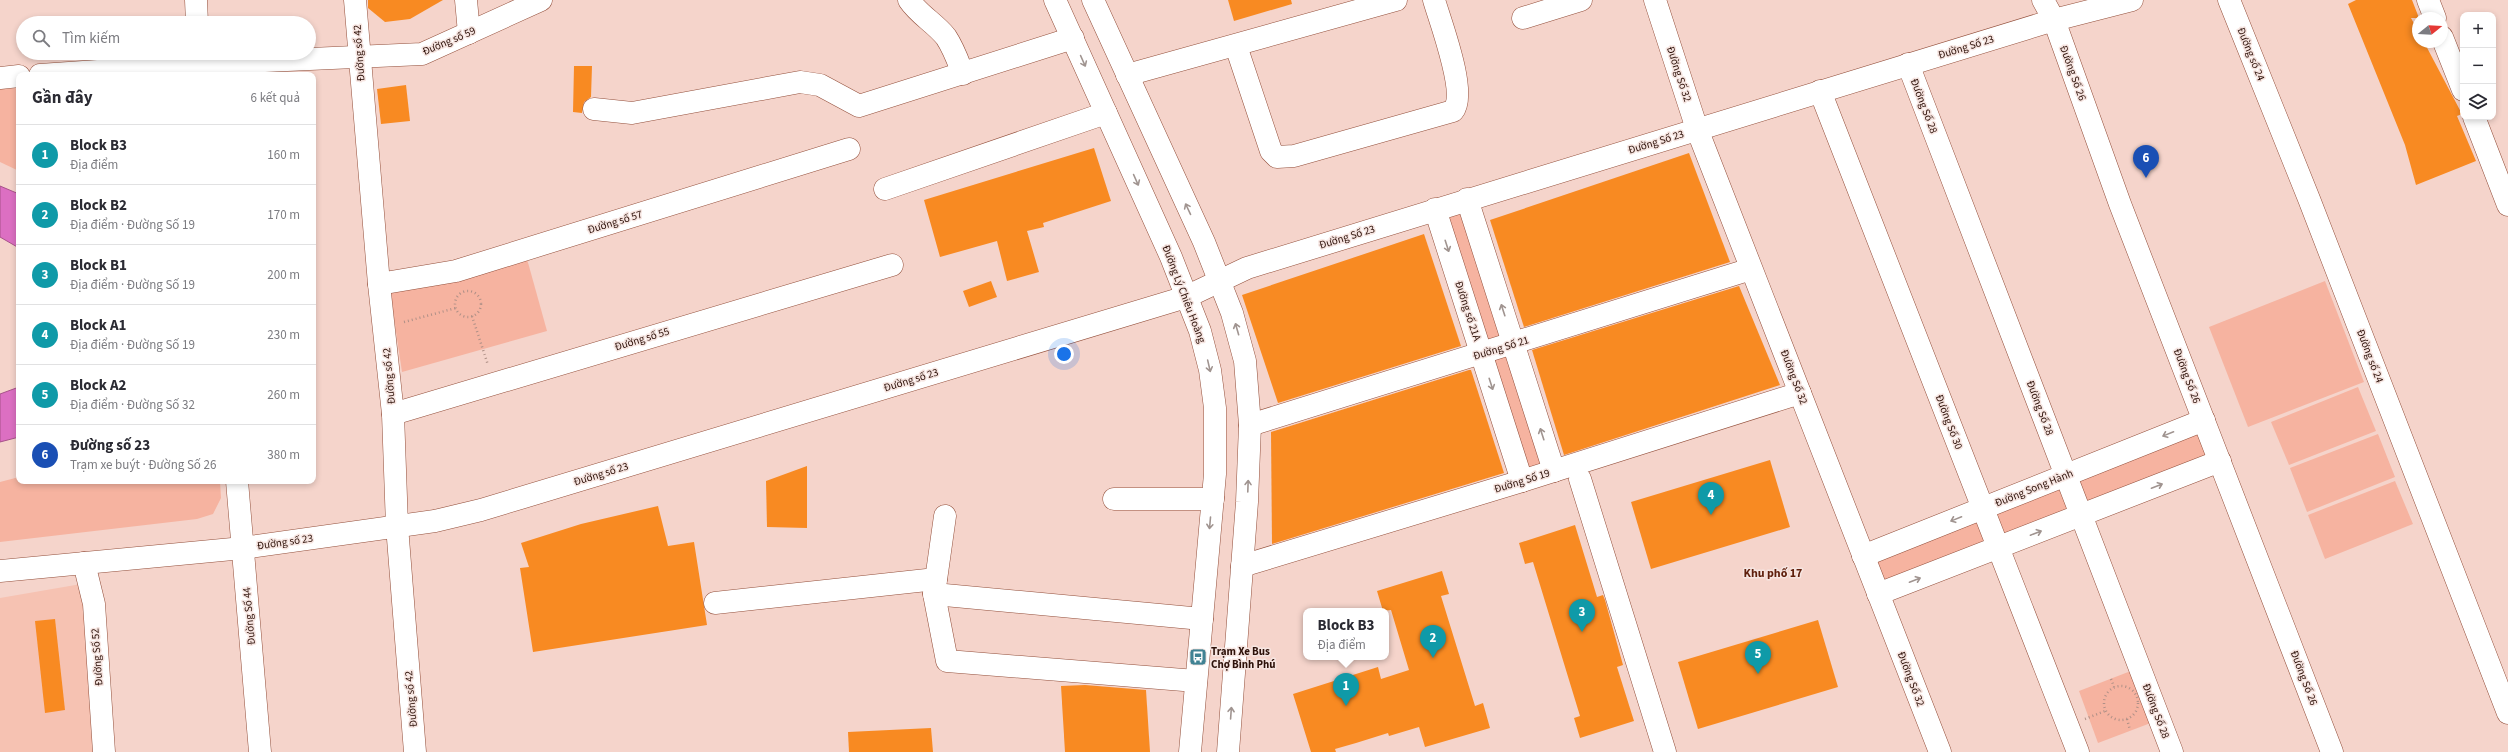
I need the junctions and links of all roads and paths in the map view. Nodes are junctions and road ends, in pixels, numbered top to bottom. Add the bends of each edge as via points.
1 (196, 0) edge
2 (355, 0) edge
3 (466, 0) edge
4 (541, 0) edge
5 (909, 0) edge
6 (1056, 0) edge
7 (1093, 0) edge
8 (1396, 0) edge
9 (1434, 0) edge
10 (1581, 0) edge
11 (1656, 0) edge
12 (2044, 0) edge
13 (2132, 0) edge
14 (2229, 0) edge
15 (2428, 0) edge
16 (2433, 12) edge
17 (197, 16) edge
18 (1523, 18) dead end
19 (2054, 20) junction
20 (469, 33) junction
21 (1072, 38) junction
22 (1236, 46) junction
23 (2446, 48) edge
24 (358, 57) junction
25 (316, 59) edge
26 (290, 60) edge
27 (199, 64) edge
28 (1908, 64) junction
29 (83, 72) edge
30 (963, 74) junction
31 (1127, 75) junction
32 (16, 76) edge
33 (0, 78) edge
34 (2461, 84) edge
35 (1820, 91) junction
36 (594, 109) dead end
37 (1106, 113) junction
38 (2475, 120) edge
39 (1697, 129) junction
40 (850, 149) dead end
41 (885, 189) dead end
42 (1468, 199) junction
43 (2508, 205) edge
44 (1435, 209) junction
45 (892, 265) dead end
46 (1751, 269) junction
47 (1220, 282) junction
48 (379, 284) junction
49 (1186, 297) junction
50 (456, 308) junction
51 (472, 316) junction
52 (385, 327) junction
53 (1514, 344) junction
54 (1482, 354) junction
55 (494, 383) junction
56 (1800, 393) junction
57 (393, 414) junction
58 (2204, 420) junction
59 (1250, 425) junction
60 (2220, 461) junction
61 (1554, 471) junction
62 (2066, 475) junction
63 (1580, 479) dead end
64 (1522, 481) junction
65 (237, 484) edge
66 (1114, 499) dead end
67 (1213, 499) junction
68 (1982, 508) junction
69 (2081, 515) junction
70 (945, 516) dead end
71 (397, 526) junction
72 (1999, 547) junction
73 (243, 548) junction
74 (1863, 556) junction
75 (84, 563) junction
76 (1242, 566) junction
77 (0, 571) edge
78 (935, 586) junction
79 (1878, 594) junction
80 (716, 603) dead end
81 (1202, 619) junction
82 (2111, 679) dead end
83 (1196, 681) junction
84 (2114, 687) junction
85 (2508, 713) edge
86 (2127, 719) junction
87 (2130, 730) dead end
88 (104, 752) edge
89 (260, 752) edge
90 (415, 752) edge
91 (1190, 752) edge
92 (1228, 752) edge
93 (1665, 752) edge
94 (1940, 752) edge
95 (2078, 752) edge
96 (2172, 752) edge
97 (2332, 752) edge

1 - 17 street
2 - 24 street, Đường số 42
3 - 20 street
4 - 20 street, Đường số 59
5 - 30 street via 916,12 945,37 955,52
6 - 21 street, Đường Lý Chiêu Hoàng
7 - 31 street
8 - 22 street
9 - 22 street via 1452,61 1458,100 1453,110 1294,156 1277,157 1271,151
10 - 18 street
11 - 39 street, Đường Số 32
12 - 19 street, Đường Số 26
13 - 19 street, Đường Số 23
14 - 85 street, Đường số 24
15 - 16 street
19 - 28 street, Đường Số 23
19 - 58 street, Đường Số 26 via 2120,204
20 - 24 street, Đường số 59 via 422,54
21 - 30 street
21 -> 37 street, Đường Lý Chiêu Hoàng
22 - 31 street
23 - 34 street
24 - 25 street, Đường số 59
24 - 48 street, Đường số 42
26 - 27 street, Đường số 59
27 - 29 street, Đường số 59
28 - 35 street, Đường Số 23
28 - 62 street, Đường Số 28
30 - 36 street via 859,106 820,85 800,82 632,114
47 -> 31 street
32 - 33 street
35 - 39 street, Đường Số 23
35 - 68 street, Đường Số 30
37 - 41 street
37 -> 49 street, Đường Lý Chiêu Hoàng via 1171,256
38 - 43 street
39 - 42 street, Đường Số 23
39 - 46 street, Đường Số 32
40 - 48 street, Đường số 57 via 456,271
42 - 44 street, Đường Số 23
53 -> 42 street
44 - 47 street, Đường Số 23 via 1247,268
44 -> 54 street, Đường số 21A
45 - 55 street, Đường số 55
46 - 53 street, Đường Số 21
46 - 56 street, Đường Số 32
47 - 49 street, Đường Số 23
59 -> 47 street via 1245,360
48 - 52 street, Đường số 42
49 -> 67 street, Đường Lý Chiêu Hoàng via 1200,331 1210,370 1216,438
49 - 71 street, Đường số 23 via 481,510 435,521
50 - 51 path via 461,315
50 - 51 path via 456,300 461,293 473,291 479,296 481,305 478,313
50 - 52 path
51 - 55 path
52 - 57 street, Đường số 42
53 - 54 street, Đường Số 21
61 -> 53 street
54 - 59 street, Đường Số 21
54 -> 64 street, Đường số 21A
55 - 57 street, Đường số 55
56 - 61 street, Đường Số 19
56 - 74 street, Đường Số 32
57 - 71 street, Đường số 42
58 - 60 street, Đường Số 26
58 -> 62 street, Đường Song Hành
76 -> 59 street
69 -> 60 street
60 - 97 street, Đường Số 26
61 - 64 street, Đường Số 19
62 - 68 street, Đường Song Hành
62 - 69 street, Đường Số 28
63 - 93 street
64 - 76 street, Đường Số 19
65 - 73 street, Đường Số 44
66 - 67 street
67 -> 81 street, Đường Lý Chiêu Hoàng
68 - 72 street, Đường Số 30
68 -> 74 street, Đường Song Hành
72 -> 69 street
69 - 96 street, Đường Số 28
70 - 78 street
71 - 73 street, Đường số 23
71 - 90 street, Đường số 42
79 -> 72 street
72 - 95 street, Đường Số 30
73 - 75 street, Đường số 23
73 - 89 street, Đường Số 44
74 - 79 street, Đường Số 32
75 - 77 street, Đường số 23
75 - 88 street, Đường Số 52 via 94,604
92 -> 76 street
78 - 80 street
78 - 81 street
78 - 83 street via 947,662
79 - 94 street, Đường Số 32
81 - 83 street, Đường Lý Chiêu Hoàng
82 - 84 path
83 - 91 street, Đường Lý Chiêu Hoàng
84 - 86 path via 2106,694 2105,711 2114,719
84 - 86 path via 2125,686 2137,697 2138,708
86 - 87 path

